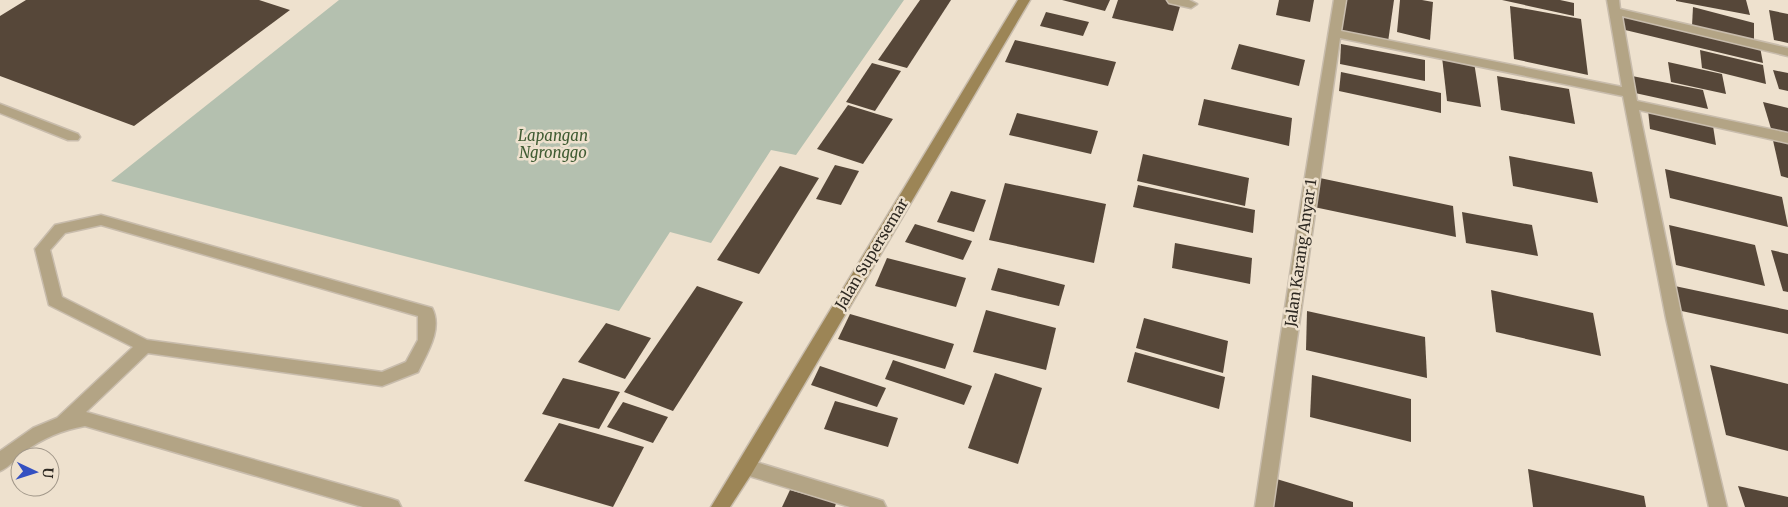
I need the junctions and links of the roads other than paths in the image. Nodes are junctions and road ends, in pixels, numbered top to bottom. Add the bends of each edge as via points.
1 (1024, 0) edge
2 (1173, 0) edge
3 (1340, 0) edge
4 (1191, 4) dead end
5 (1614, 6) edge
6 (1334, 33) junction
7 (1788, 52) edge
8 (1630, 99) junction
9 (0, 108) edge
10 (73, 137) dead end
11 (1788, 138) edge
12 (145, 346) junction
13 (64, 422) junction
14 (0, 463) edge
15 (746, 467) junction
16 (392, 507) edge
17 (720, 507) edge
18 (877, 507) edge
19 (1264, 507) edge
20 (1718, 507) edge

1 - 15 main road, Jalan Supersemar
2 - 4 street
3 - 6 street, Jalan Karang Anyar 1
5 - 7 street
5 - 8 street
6 - 8 street
6 - 19 street, Jalan Karang Anyar 1
8 - 11 street
8 - 20 street via 1652,216
9 - 10 street
12 - 12 street via 382,379 412,367 426,340 426,312 101,220 60,229 42,249 55,301
12 - 13 street
13 - 14 street via 10,452
13 - 16 street via 85,419
15 - 17 main road, Jalan Supersemar
15 - 18 street

